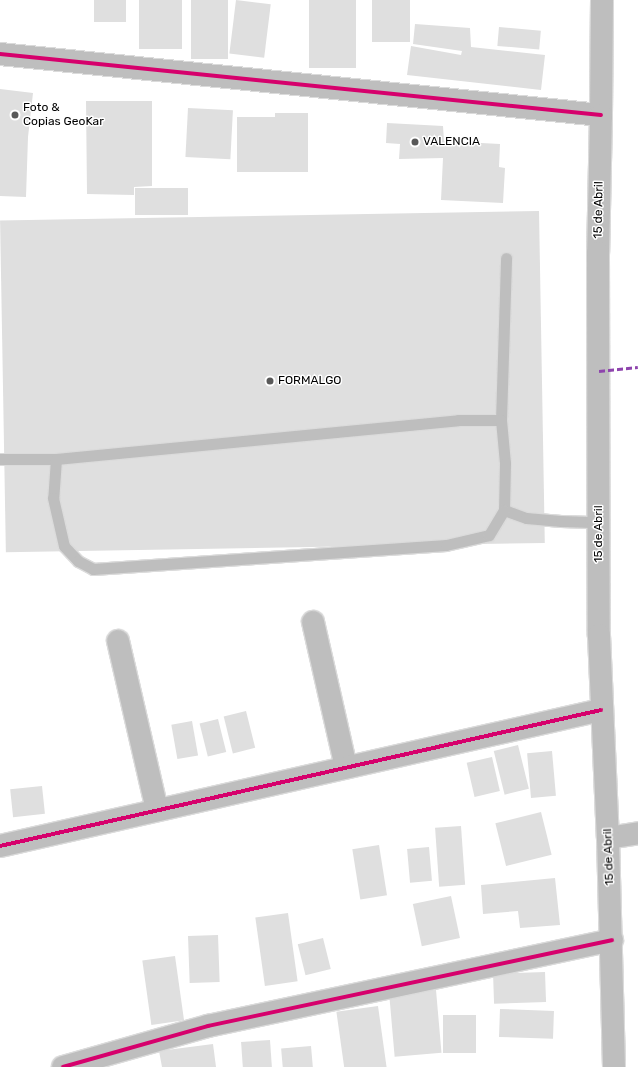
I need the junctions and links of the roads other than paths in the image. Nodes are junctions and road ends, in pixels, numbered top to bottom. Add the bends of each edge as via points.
1 (602, 0) edge
2 (0, 54) edge
3 (601, 115) junction
4 (506, 258) dead end
5 (501, 420) junction
6 (0, 459) edge
7 (56, 459) junction
8 (504, 510) junction
9 (599, 522) junction
10 (313, 622) dead end
11 (118, 641) dead end
12 (602, 710) junction
13 (346, 767) junction
14 (157, 810) junction
15 (638, 833) edge
16 (608, 838) junction
17 (0, 846) edge
18 (612, 940) junction
19 (63, 1067) edge
20 (614, 1067) edge

1 - 3 street, 15 de Abril
2 - 3 street
3 - 9 street, 15 de Abril via 598,253
4 - 5 lane
5 - 7 lane via 458,420
5 - 8 lane via 505,463
6 - 7 lane
7 - 8 lane via 53,498 64,546 78,561 93,569 446,545 490,535
8 - 9 lane via 526,518
9 - 12 street, 15 de Abril
10 - 13 street
11 - 14 street
12 - 13 street
12 - 16 street, 15 de Abril
13 - 14 street
14 - 17 street
15 - 16 street
16 - 18 street, 15 de Abril
18 - 19 street via 208,1026
18 - 20 street, 15 de Abril

